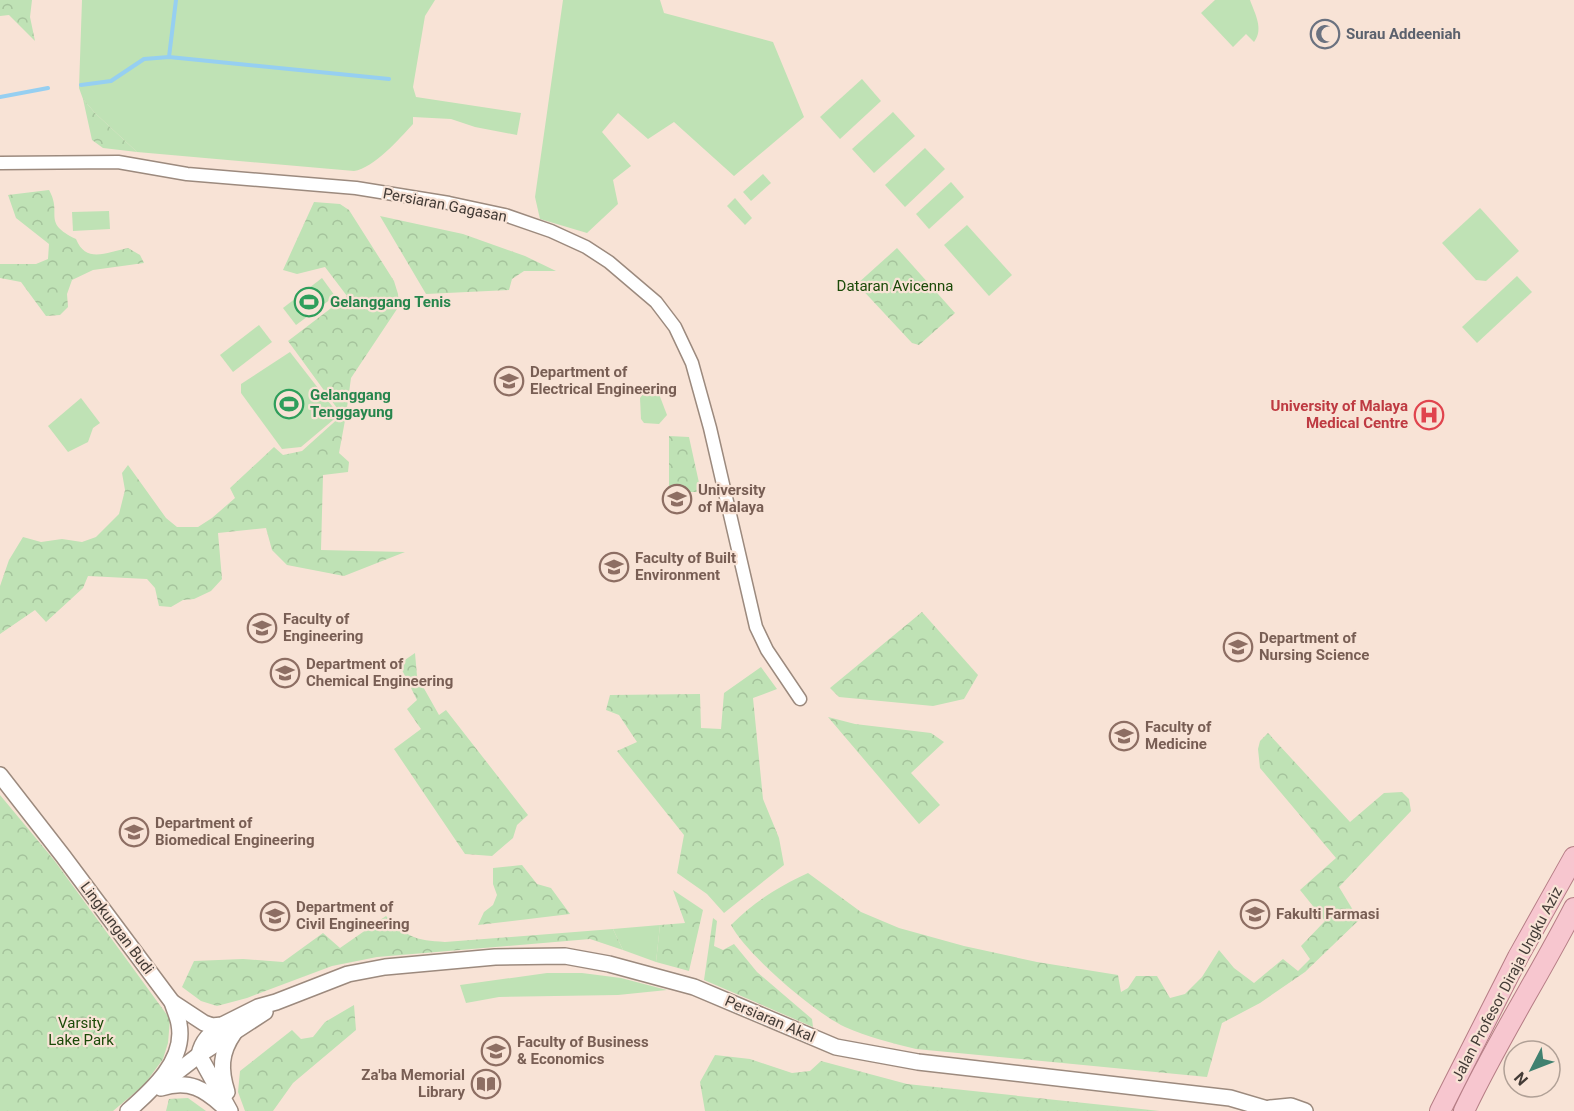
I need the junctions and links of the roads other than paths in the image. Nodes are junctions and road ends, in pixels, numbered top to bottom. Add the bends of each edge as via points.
1 (0, 163) edge
2 (800, 699) dead end
3 (0, 775) edge
4 (1574, 857) edge
5 (1574, 908) edge
6 (172, 1002) junction
7 (229, 1028) junction
8 (199, 1055) junction
9 (150, 1092) junction
10 (1272, 1110) edge
11 (1464, 1110) edge
12 (128, 1111) edge
13 (230, 1111) edge
14 (1305, 1111) edge
15 (1440, 1111) edge

1 - 2 street, Persiaran Gagasan via 118,162 187,174 345,187 449,203 505,215 550,231 609,262 656,302 675,327 692,363 756,627
3 - 6 street, Lingkungan Budi
4 - 15 main road, Jalan Profesor Diraja Ungku Aziz
5 - 11 main road, Jalan Profesor Diraja Ungku Aziz
6 - 7 street via 204,1023
6 - 9 street, Lingkungan Budi via 180,1038 169,1068
7 - 8 street, Persiaran Akal
7 - 10 street, Persiaran Akal via 260,1016 276,1002 348,974 495,957 565,956 694,987 836,1047 918,1062 1230,1098
7 - 13 street via 221,1063
8 - 9 street, Lingkungan Budi
8 - 13 street
9 - 12 street, Lingkungan Budi
9 - 13 street via 176,1083 191,1085
10 - 14 street, Persiaran Akal via 1291,1106

